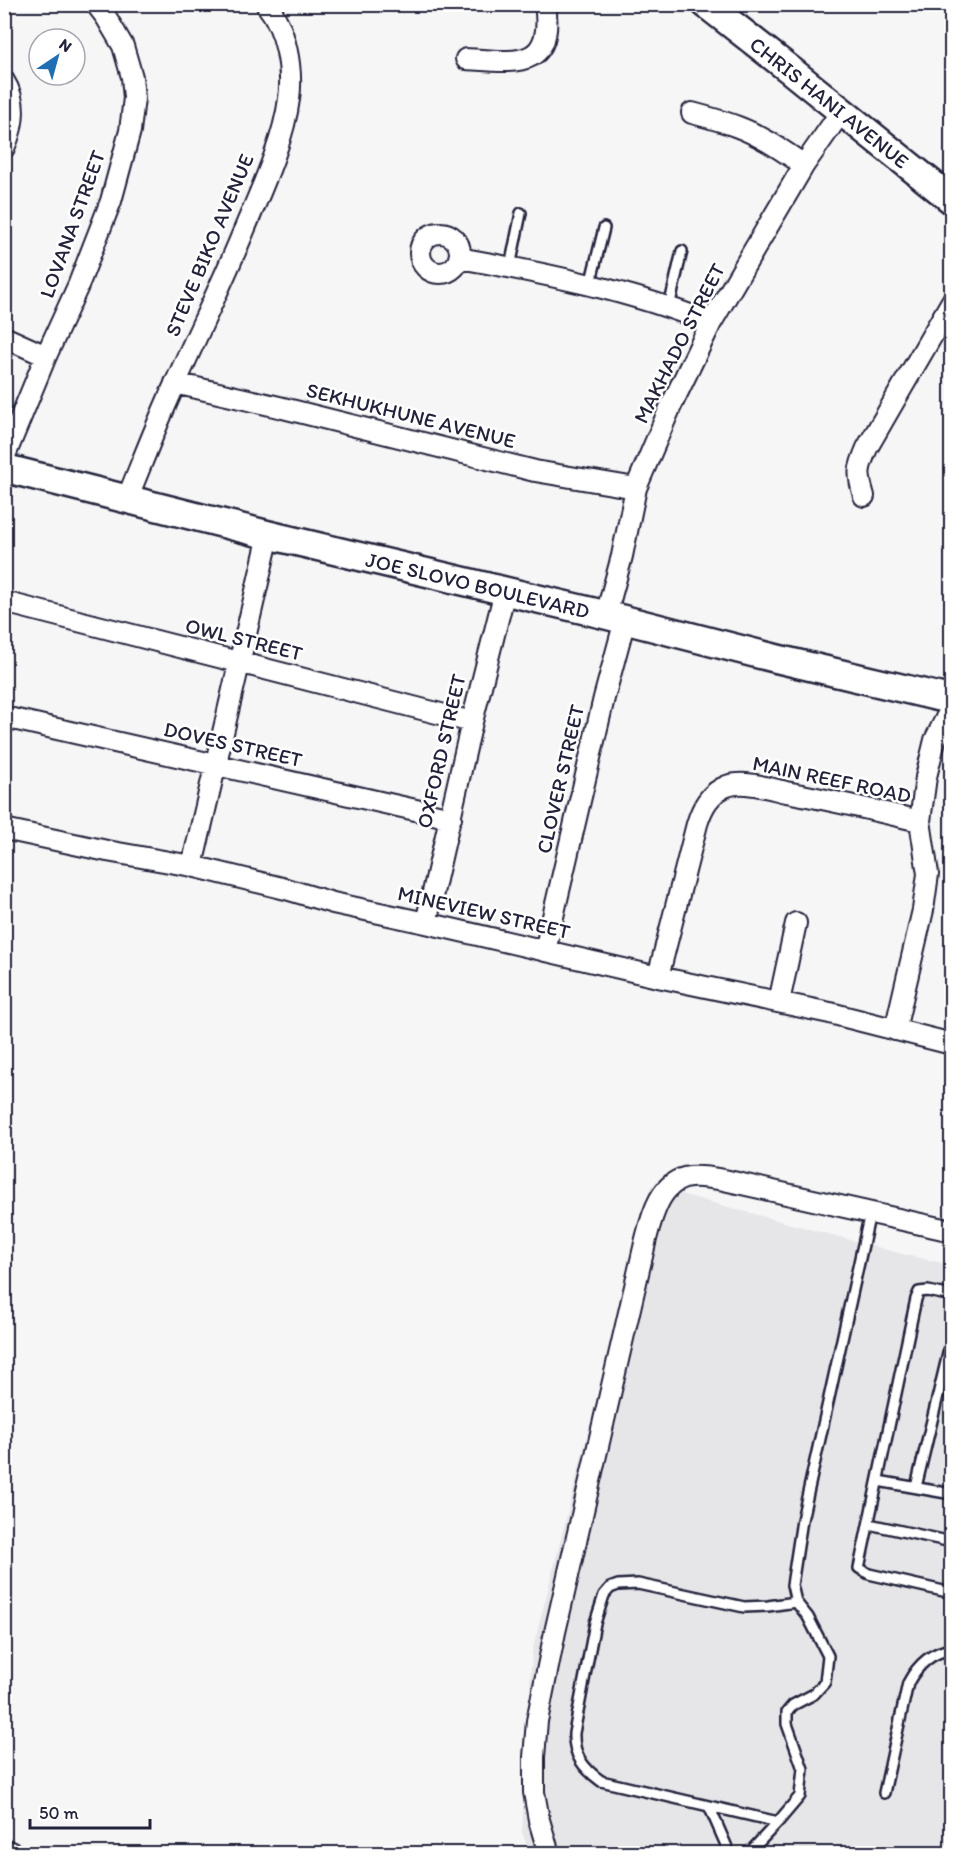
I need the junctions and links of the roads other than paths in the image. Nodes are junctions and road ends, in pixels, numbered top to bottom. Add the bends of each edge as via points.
1 (96, 4) edge
2 (545, 4) edge
3 (706, 4) edge
4 (272, 7) edge
5 (466, 59) dead end
6 (4, 81) edge
7 (841, 112) junction
8 (692, 113) dead end
9 (4, 148) edge
10 (804, 165) junction
11 (951, 200) edge
12 (521, 213) dead end
13 (604, 228) dead end
14 (682, 251) dead end
15 (459, 258) dead end
16 (510, 267) junction
17 (590, 285) junction
18 (951, 301) edge
19 (669, 307) junction
20 (711, 323) junction
21 (4, 337) edge
22 (46, 356) junction
23 (175, 383) junction
24 (4, 458) edge
25 (4, 468) edge
26 (636, 488) junction
27 (864, 496) dead end
28 (127, 499) junction
29 (269, 535) junction
30 (505, 591) junction
31 (4, 602) edge
32 (615, 617) junction
33 (239, 662) junction
34 (951, 700) edge
35 (951, 706) edge
36 (4, 717) edge
37 (472, 722) junction
38 (216, 765) junction
39 (451, 818) junction
40 (920, 821) junction
41 (4, 829) edge
42 (192, 866) junction
43 (426, 923) junction
44 (796, 923) dead end
45 (545, 951) junction
46 (658, 977) junction
47 (779, 1002) junction
48 (895, 1030) junction
49 (951, 1044) edge
50 (870, 1213) junction
51 (951, 1232) edge
52 (951, 1296) edge
53 (951, 1337) edge
54 (878, 1481) junction
55 (916, 1487) junction
56 (951, 1494) edge
57 (869, 1524) junction
58 (951, 1542) edge
59 (951, 1593) edge
60 (796, 1602) junction
61 (951, 1649) edge
62 (884, 1793) dead end
63 (709, 1806) junction
64 (778, 1822) junction
65 (4, 1849) edge
66 (14, 1854) edge
67 (549, 1854) edge
68 (730, 1854) edge
69 (748, 1854) edge

1 - 22 street, LOVANA STREET via 123,46 132,77 130,131 111,201
2 - 5 street via 548,26 536,55 522,61
3 - 7 street, CHRIS HANI AVENUE
4 - 23 street, STEVE BIKO AVENUE via 287,49 289,101 264,183
6 - 9 street via 10,92 13,116 13,129
7 - 10 street, MAKHADO STREET
7 - 11 street, CHRIS HANI AVENUE
8 - 10 street via 738,127
10 - 20 street, MAKHADO STREET
12 - 16 lane
13 - 17 lane
14 - 19 lane
15 - 16 street
16 - 17 street
17 - 19 street
18 - 27 street via 867,448 859,477
19 - 20 street
20 - 26 street, MAKHADO STREET
21 - 22 street
22 - 24 street, LOVANA STREET
23 - 26 street, SEKHUKHUNE AVENUE via 535,471
23 - 28 street, STEVE BIKO AVENUE
25 - 28 street, JOE SLOVO BOULEVARD
26 - 32 street, MAKHADO STREET
28 - 29 street, JOE SLOVO BOULEVARD
29 - 30 street, JOE SLOVO BOULEVARD
29 - 33 street
30 - 32 street, JOE SLOVO BOULEVARD
30 - 37 street, OXFORD STREET
31 - 33 street, OWL STREET
32 - 34 street, JOE SLOVO BOULEVARD
32 - 45 street, CLOVER STREET via 604,698
33 - 37 street, OWL STREET
33 - 38 street
35 - 40 street via 935,740
36 - 38 street, DOVES STREET
37 - 39 street, OXFORD STREET
38 - 39 street, DOVES STREET
38 - 42 street
39 - 43 street, OXFORD STREET
40 - 46 street, MAIN REEF ROAD via 759,786 737,784 718,790 702,809 697,824
40 - 48 street via 927,883
41 - 42 street, MINEVIEW STREET
42 - 43 street, MINEVIEW STREET
43 - 45 street, MINEVIEW STREET
44 - 47 street
45 - 46 street, MINEVIEW STREET
46 - 47 street, MINEVIEW STREET
47 - 48 street, MINEVIEW STREET
48 - 49 street, MINEVIEW STREET
50 - 51 street
50 - 60 lane via 802,1520 792,1585
50 - 67 street via 700,1177 687,1178 670,1187 652,1213 537,1720 534,1792
52 - 54 lane via 928,1291 919,1292 916,1299
53 - 55 lane
54 - 55 lane
54 - 57 lane
55 - 56 lane
57 - 58 lane
57 - 59 lane via 859,1568 862,1571
60 - 63 lane via 744,1607 638,1584 618,1585 604,1595 574,1733 578,1758 601,1781
60 - 64 lane via 828,1656 825,1682 787,1712 787,1724 804,1769 800,1796
61 - 62 lane via 932,1655 915,1670 908,1683
63 - 64 lane
63 - 68 lane
64 - 69 lane
65 - 66 street

